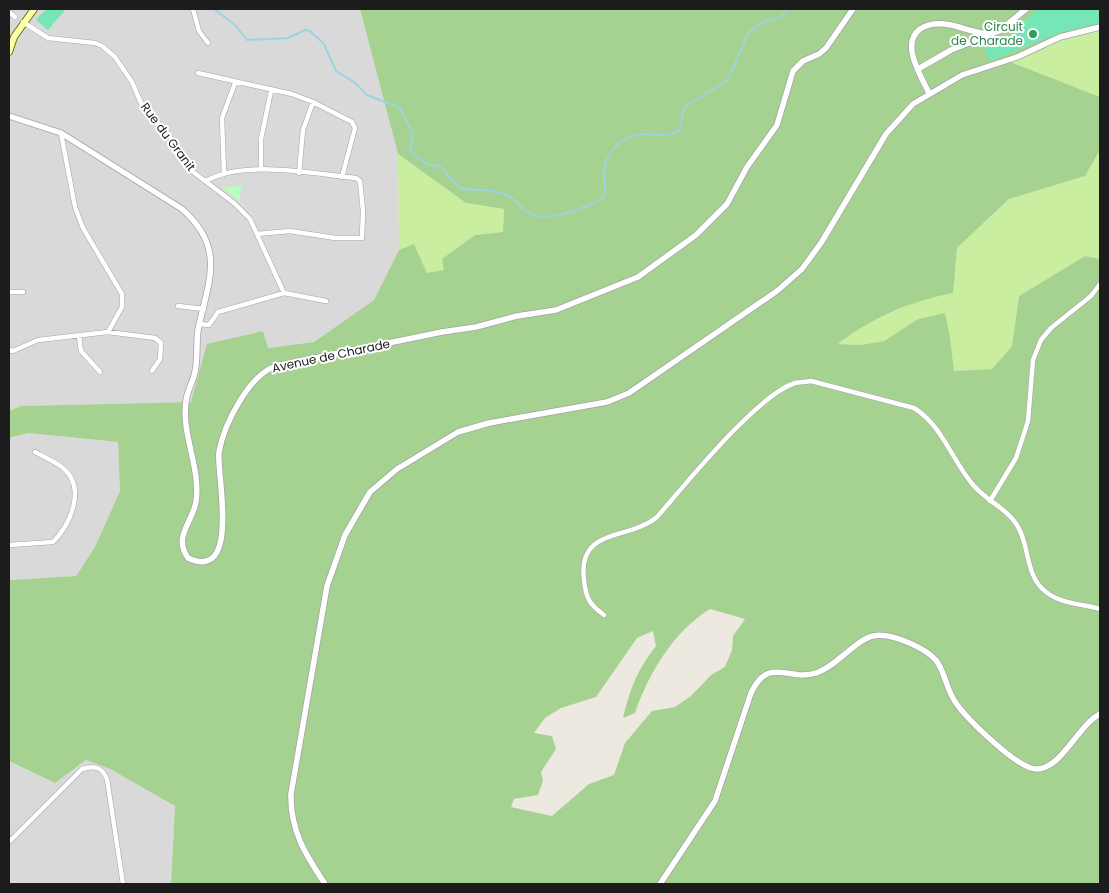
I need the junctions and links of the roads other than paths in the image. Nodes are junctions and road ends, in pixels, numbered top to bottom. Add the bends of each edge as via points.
1 (34, 9) edge
2 (193, 9) edge
3 (852, 9) edge
4 (1026, 9) edge
5 (9, 12) edge
6 (14, 16) dead end
7 (23, 22) junction
8 (1100, 27) edge
9 (992, 34) junction
10 (208, 43) dead end
11 (9, 52) edge
12 (918, 69) junction
13 (198, 73) dead end
14 (235, 83) junction
15 (270, 91) junction
16 (929, 93) junction
17 (313, 102) junction
18 (9, 115) edge
19 (61, 133) junction
20 (261, 170) junction
21 (299, 173) junction
22 (224, 174) junction
23 (342, 177) junction
24 (206, 181) junction
25 (257, 234) junction
26 (1100, 284) edge
27 (9, 292) edge
28 (23, 292) dead end
29 (284, 293) junction
30 (326, 301) dead end
31 (178, 306) dead end
32 (204, 309) junction
33 (200, 324) junction
34 (108, 332) junction
35 (79, 336) junction
36 (9, 350) edge
37 (152, 371) dead end
38 (100, 372) dead end
39 (35, 452) dead end
40 (990, 501) junction
41 (9, 545) edge
42 (1100, 609) edge
43 (604, 615) dead end
44 (1100, 714) edge
45 (9, 842) edge
46 (123, 884) edge
47 (325, 884) edge
48 (660, 884) edge

1 - 7 main road
2 - 10 street via 199,31
3 - 33 street, Avenue de Charade via 826,48 802,61 793,71 777,125 747,167 727,204 696,235 638,277 556,310 276,366 263,372 252,383 222,440 218,465 224,526 217,551 213,557 201,562 188,558 182,547 196,502 186,400 195,374
4 - 9 street via 1007,27
5 - 6 street
7 - 11 main road
7 - 24 street, Rue du Granit via 55,41 95,43 115,57 141,103 170,137 188,166
8 - 16 street via 1060,37 1017,58 962,75
9 - 12 street via 950,50
9 - 12 street via 941,24 924,27 912,41
12 - 16 street
13 - 14 street
14 - 15 street
14 - 22 street via 222,118
15 - 17 street via 292,94
15 - 20 street via 261,139
16 - 47 street via 893,124 813,255 777,291 629,393 607,402 489,423 458,432 397,469 366,497 345,535 327,586 291,794 297,836
17 - 21 street via 303,130
17 - 23 street via 355,126
18 - 19 street, Avenue de Charade
19 - 32 street, Avenue de Charade via 182,209 199,227 211,252 212,266
19 - 34 street via 75,207 83,228 122,294 122,307
20 - 21 street
20 - 22 street
21 - 23 street
22 - 24 street
23 - 25 street via 360,181 362,238 335,238 290,231
24 - 25 street, Rue du Granit via 250,219
25 - 29 street, Rue du Granit
26 - 40 street via 1091,296 1041,340 1033,360 1028,421 1016,458
27 - 28 street
29 - 30 street
29 - 33 street via 218,312 209,325
31 - 32 street
32 - 33 street, Avenue de Charade
34 - 35 street
34 - 37 street via 155,338 161,344 160,359
35 - 36 street via 38,340
35 - 38 street via 81,351
39 - 41 street via 63,469 70,478 75,505 53,542
40 - 42 street via 1012,518 1019,528 1034,577 1044,591 1055,598
40 - 43 street via 952,457 935,425 914,408 811,381 795,384 774,395 737,429 657,518 646,526 601,540 588,549 582,567 586,598
44 - 48 street via 1084,725 1050,766 1031,769 1018,762 959,708 934,658 893,637 867,638 816,674 766,674 758,680 751,693 715,801
45 - 46 street via 82,769 98,768 107,779

